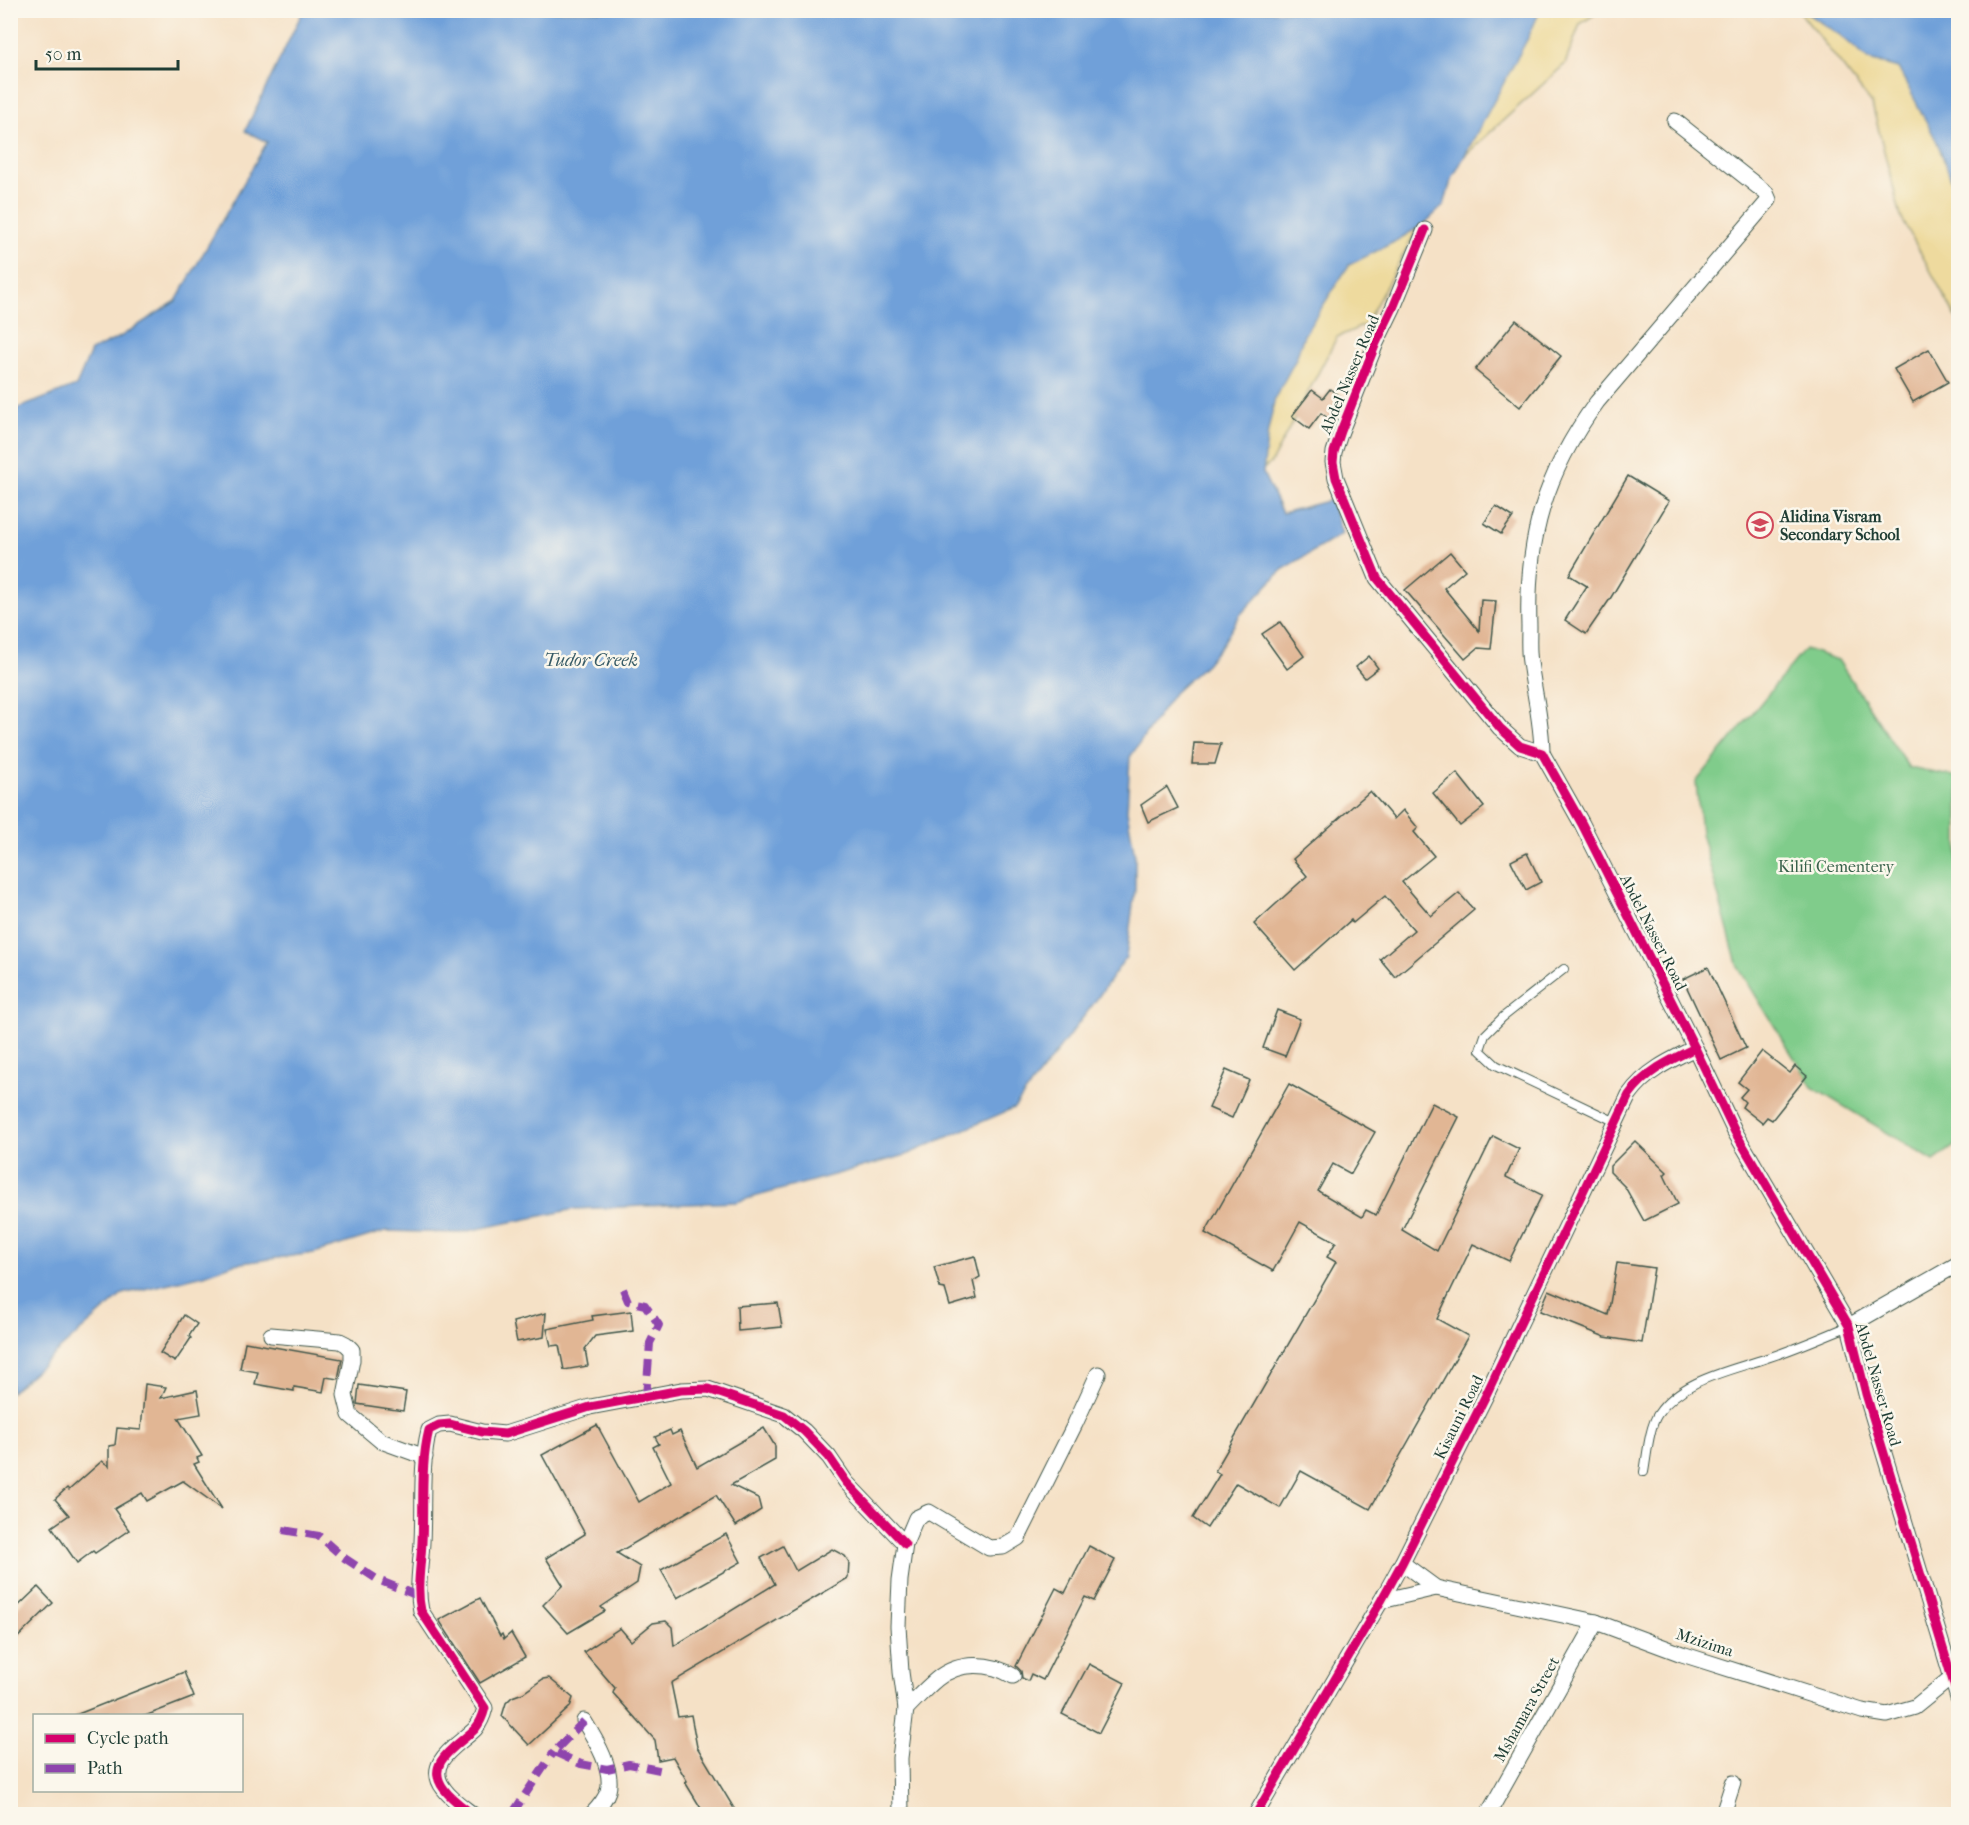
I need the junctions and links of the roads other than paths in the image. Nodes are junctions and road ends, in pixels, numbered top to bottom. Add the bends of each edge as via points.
1 (1675, 121) dead end
2 (1425, 230) dead end
3 (1542, 753) junction
4 (1564, 969) dead end
5 (1695, 1048) junction
6 (1616, 1122) junction
7 (1959, 1264) edge
8 (1849, 1326) junction
9 (271, 1335) dead end
10 (1098, 1374) dead end
11 (425, 1457) junction
12 (1644, 1472) dead end
13 (905, 1545) junction
14 (1402, 1563) junction
15 (1436, 1588) junction
16 (1382, 1601) junction
17 (1596, 1622) junction
18 (1013, 1676) dead end
19 (1952, 1677) junction
20 (1959, 1698) edge
21 (906, 1709) junction
22 (584, 1721) dead end
23 (1733, 1784) dead end
24 (472, 1815) edge
25 (592, 1815) edge
26 (901, 1815) edge
27 (1256, 1815) edge
28 (1488, 1815) edge
29 (1723, 1815) edge

1 - 3 street via 1766,193 1769,200 1597,402 1553,477 1539,516 1528,576 1530,661
2 - 3 street, Abdel Nasser Road via 1335,447 1336,478 1377,578 1509,738
3 - 5 street, Abdel Nasser Road
4 - 6 lane via 1503,1017 1485,1035 1480,1050 1496,1065
5 - 6 street, Kisauni Road via 1666,1061 1634,1087
5 - 8 street, Abdel Nasser Road via 1735,1132
6 - 14 street, Kisauni Road
7 - 8 street
8 - 12 lane via 1686,1389 1654,1420
8 - 19 street, Abdel Nasser Road
9 - 11 street via 346,1344 352,1350 345,1395 350,1415 381,1441
10 - 13 street via 1018,1538 1002,1547 989,1548 929,1512 916,1518
11 - 13 street via 429,1430 439,1425 505,1434 590,1407 681,1390 708,1389 784,1415 804,1431
11 - 24 street via 418,1596 421,1611 485,1708 476,1728 445,1754 437,1770 442,1788
13 - 21 street via 898,1626
14 - 15 street
14 - 16 street, Kisauni Road
15 - 16 street
15 - 17 street, Mzizima
16 - 27 street, Kisauni Road
17 - 19 street, Mzizima via 1682,1654 1862,1711 1887,1715 1915,1707
17 - 28 street, Mshamara Street
18 - 21 street via 992,1666 964,1667 938,1677
19 - 20 street, Abdel Nasser Road
21 - 26 street via 900,1758
22 - 25 street via 601,1748 609,1789
23 - 29 street

